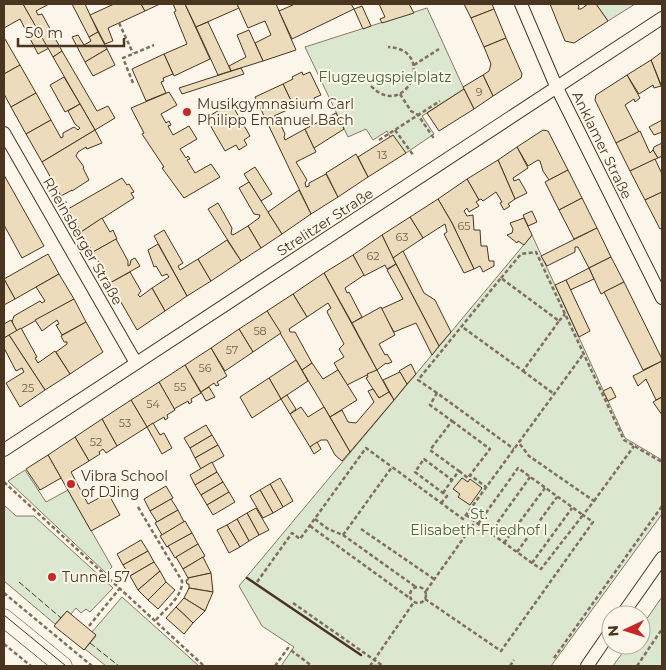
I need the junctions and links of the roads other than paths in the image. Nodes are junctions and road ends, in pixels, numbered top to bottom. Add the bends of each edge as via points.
1 (521, 4) edge
2 (662, 18) edge
3 (556, 86) junction
4 (4, 133) edge
5 (662, 298) edge
6 (136, 363) junction
7 (4, 450) edge
8 (662, 558) edge
9 (629, 605) edge
10 (4, 618) edge
11 (601, 646) edge
12 (62, 666) edge
13 (587, 666) edge

1 - 3 street, Anklamer Straße
2 - 3 street, Strelitzer Straße
3 - 5 street, Anklamer Straße
3 - 6 street, Strelitzer Straße
4 - 6 street, Rheinsberger Straße
6 - 7 street, Strelitzer Straße
8 - 9 street
10 - 12 main road
11 - 13 street

